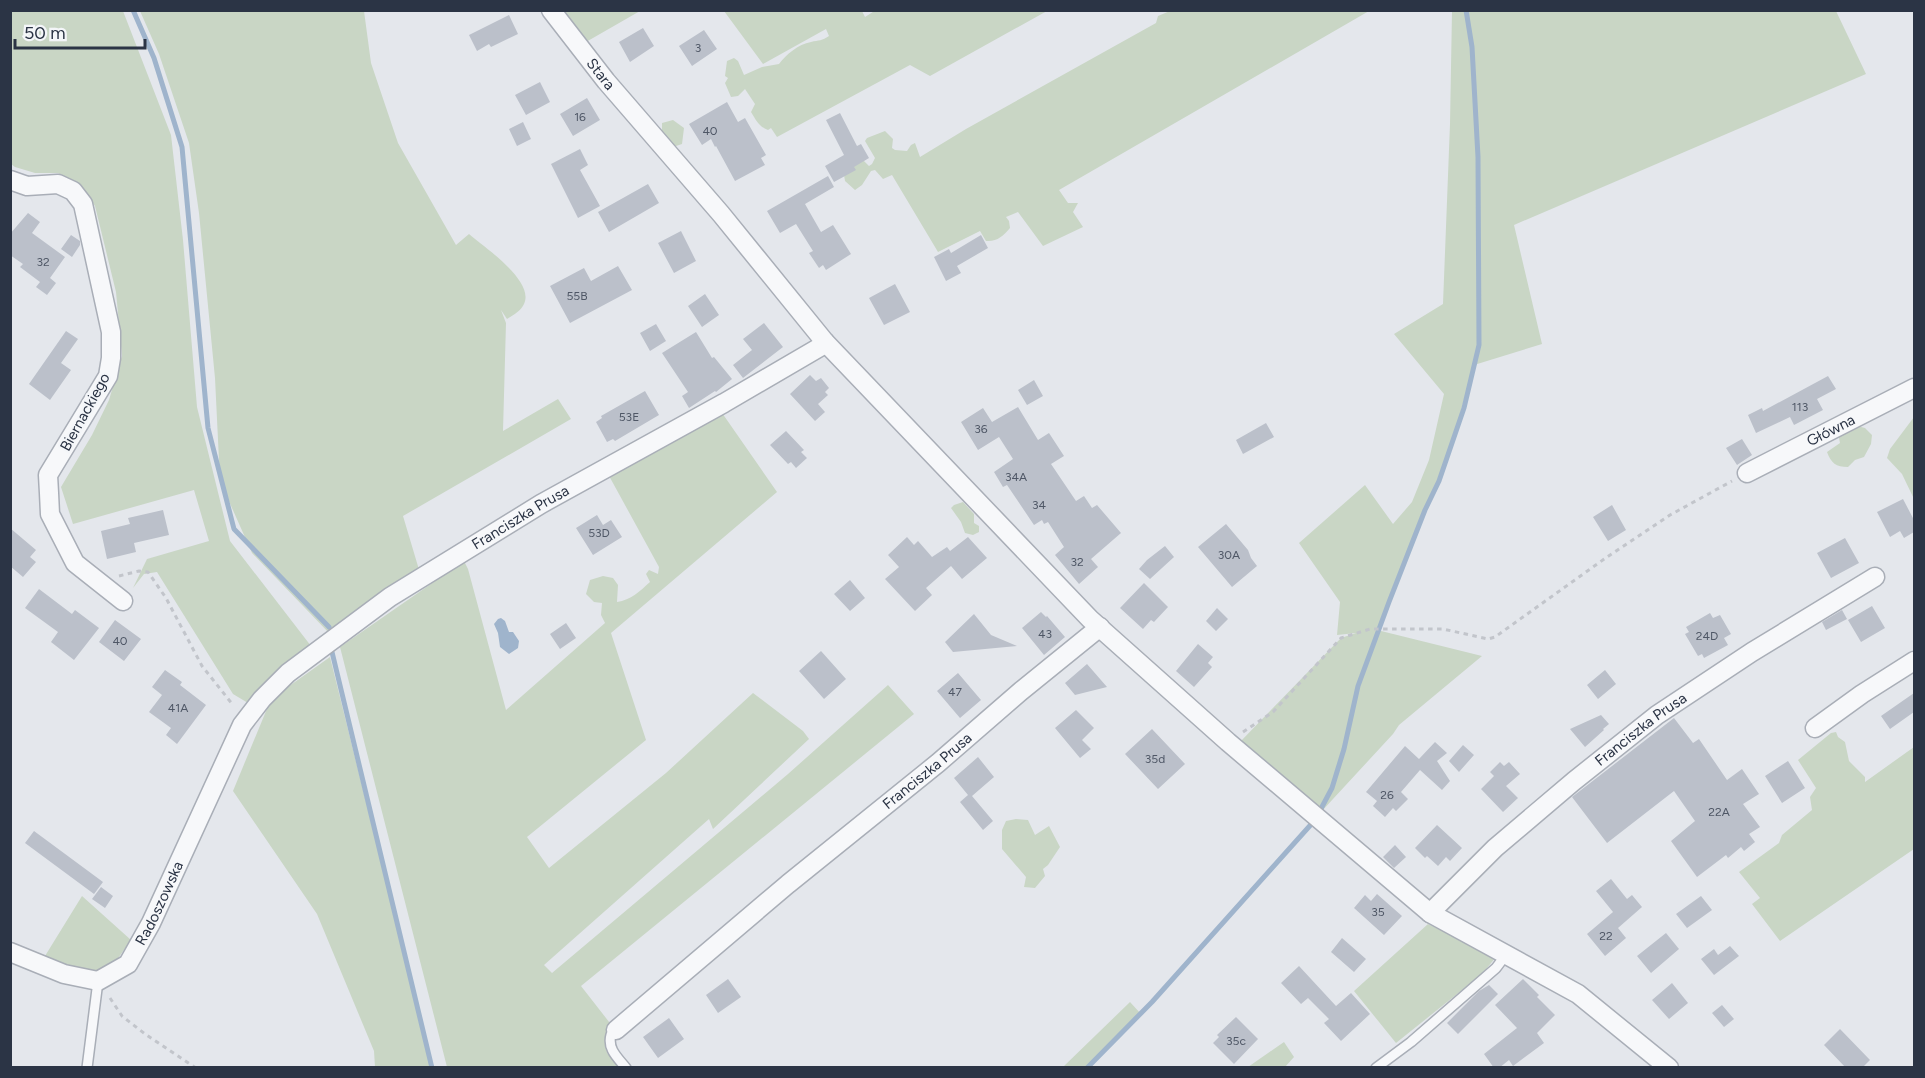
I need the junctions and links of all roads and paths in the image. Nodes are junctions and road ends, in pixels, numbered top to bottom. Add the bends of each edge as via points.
1 (551, 10) edge
2 (10, 180) edge
3 (825, 342) junction
4 (1914, 387) edge
5 (1747, 472) joint
6 (1875, 577) dead end
7 (100, 582) junction
8 (123, 601) dead end
9 (1100, 627) junction
10 (1914, 661) edge
11 (233, 705) dead end
12 (242, 724) joint
13 (1815, 728) dead end
14 (1228, 742) junction
15 (1430, 913) junction
16 (10, 952) edge
17 (1506, 956) junction
18 (98, 981) junction
19 (616, 1030) joint
20 (87, 1068) edge
21 (196, 1068) edge
22 (626, 1068) edge
23 (1376, 1068) edge
24 (1669, 1068) edge

1 - 3 street, Stara
2 - 7 street, Biernackiego via 27,186 58,184 73,190 83,204 89,225 111,333 111,358 108,376 48,475 48,484 50,514 62,540 75,563
3 - 9 street
3 - 12 street, Franciszka Prusa via 541,504 390,597 288,673
4 - 5 street, Główna
5 - 14 path via 1652,527 1495,637 1488,639 1443,629 1370,629 1341,638 1273,712
6 - 15 street, Franciszka Prusa via 1657,715 1495,848
7 - 8 street, Biernackiego
7 - 11 path via 148,572 202,666
9 - 14 street
9 - 19 street, Franciszka Prusa
10 - 13 street
12 - 18 street, Radoszowska via 151,923 128,964
14 - 15 street
15 - 17 street
16 - 18 street via 64,974
17 - 23 lane via 1420,1035
17 - 24 street via 1578,994
18 - 20 lane
18 - 21 path via 122,1016
19 - 22 lane via 610,1035 610,1047

